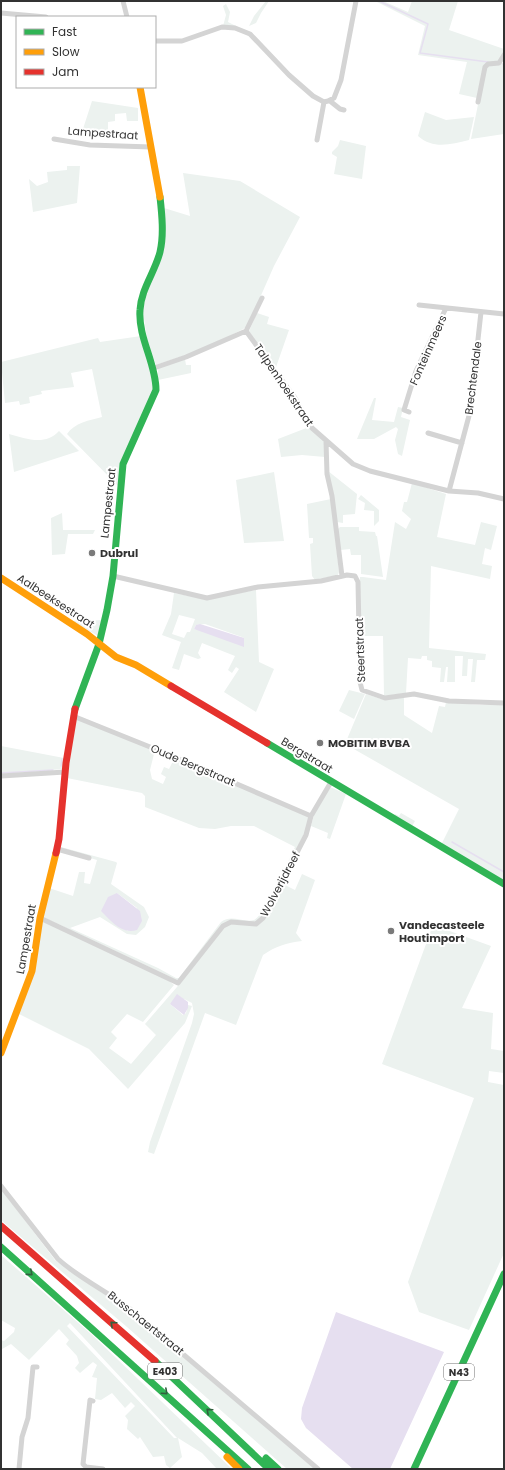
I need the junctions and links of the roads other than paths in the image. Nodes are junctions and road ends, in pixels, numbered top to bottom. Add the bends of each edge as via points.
1 (123, 1) edge
2 (356, 1) edge
3 (1, 13) edge
4 (35, 16) edge
5 (127, 16) edge
6 (156, 41) edge
7 (504, 55) edge
8 (140, 88) edge
9 (330, 101) junction
10 (324, 102) junction
11 (478, 102) dead end
12 (344, 110) dead end
13 (54, 139) dead end
14 (317, 140) dead end
15 (151, 147) junction
16 (262, 298) dead end
17 (419, 305) dead end
18 (446, 308) junction
19 (481, 312) junction
20 (504, 314) edge
21 (246, 331) junction
22 (154, 368) junction
23 (409, 412) dead end
24 (428, 433) dead end
25 (326, 441) junction
26 (462, 443) junction
27 (449, 491) junction
28 (504, 499) edge
29 (113, 576) junction
30 (342, 576) junction
31 (1, 578) edge
32 (99, 644) junction
33 (504, 703) edge
34 (73, 716) junction
35 (65, 772) junction
36 (1, 776) edge
37 (331, 782) junction
38 (311, 816) junction
39 (57, 849) junction
40 (90, 858) dead end
41 (504, 884) edge
42 (40, 918) junction
43 (1, 1053) edge
44 (1, 1186) edge
45 (1, 1226) edge
46 (1, 1247) edge
47 (503, 1277) edge
48 (37, 1367) dead end
49 (93, 1401) dead end
50 (238, 1437) junction
51 (216, 1440) junction
52 (19, 1469) edge
53 (103, 1469) edge
54 (239, 1469) edge
55 (248, 1469) edge
56 (269, 1469) edge
57 (278, 1469) edge
58 (318, 1469) edge
59 (414, 1469) edge

1 - 5 street
2 - 9 street via 337,92
3 - 4 street
6 - 10 street via 190,40 222,27 235,28 256,40 301,86
7 - 11 street via 499,63 488,64 485,67
8 - 15 main road, Lampestraat
9 - 10 street
9 - 12 street
10 - 14 street
13 - 15 street, Lampestraat via 90,145
15 - 22 main road, Lampestraat via 161,202 162,233 160,252 144,291 140,310 143,335
16 - 21 street
17 - 18 street
18 - 19 street
18 - 23 street, Fonteinmeers via 416,372 404,410
19 - 20 street
19 - 26 street, Brechtendale via 470,412
21 - 22 street via 186,358
21 - 25 street, Talpenhoekstraat via 295,398 312,428
22 - 29 main road, Lampestraat via 156,384 153,400 123,464
24 - 26 street
25 - 27 street, Talpenhoekstraat via 362,468
25 - 30 street via 326,474 332,496
26 - 27 street, Brechtendale
27 - 28 street, Talpenhoekstraat via 478,493
29 - 30 street via 207,598 258,587 321,581
29 - 32 main road, Lampestraat
30 - 33 street, Steertstraat via 355,576 358,582 362,690 385,698 414,694 449,701
31 - 32 main road, Aalbeeksestraat
32 - 34 main road, Lampestraat
32 - 37 main road, Bergstraat via 116,657 136,665
34 - 35 main road, Lampestraat
34 - 38 street, Oude Bergstraat
35 - 36 street
35 - 39 main road, Lampestraat
37 - 38 street, Wolverijdreef
37 - 41 main road, Bergstraat
38 - 42 street, Wolverijdreef via 306,835 263,918 256,924 231,922 223,926 178,983
39 - 40 street
39 - 42 main road, Lampestraat
42 - 43 main road, Lampestraat via 30,979
44 - 58 street, Busschaertstraat via 58,1259 114,1296
50 -> 45 main road, E403
46 -> 51 main road, E403
47 - 59 main road, N43
48 - 52 street via 33,1367
49 - 53 street via 90,1400 83,1464 86,1467
50 - 56 main road, E403
50 - 57 main road via 255,1448
51 - 54 main road via 225,1455
51 - 55 main road, E403

